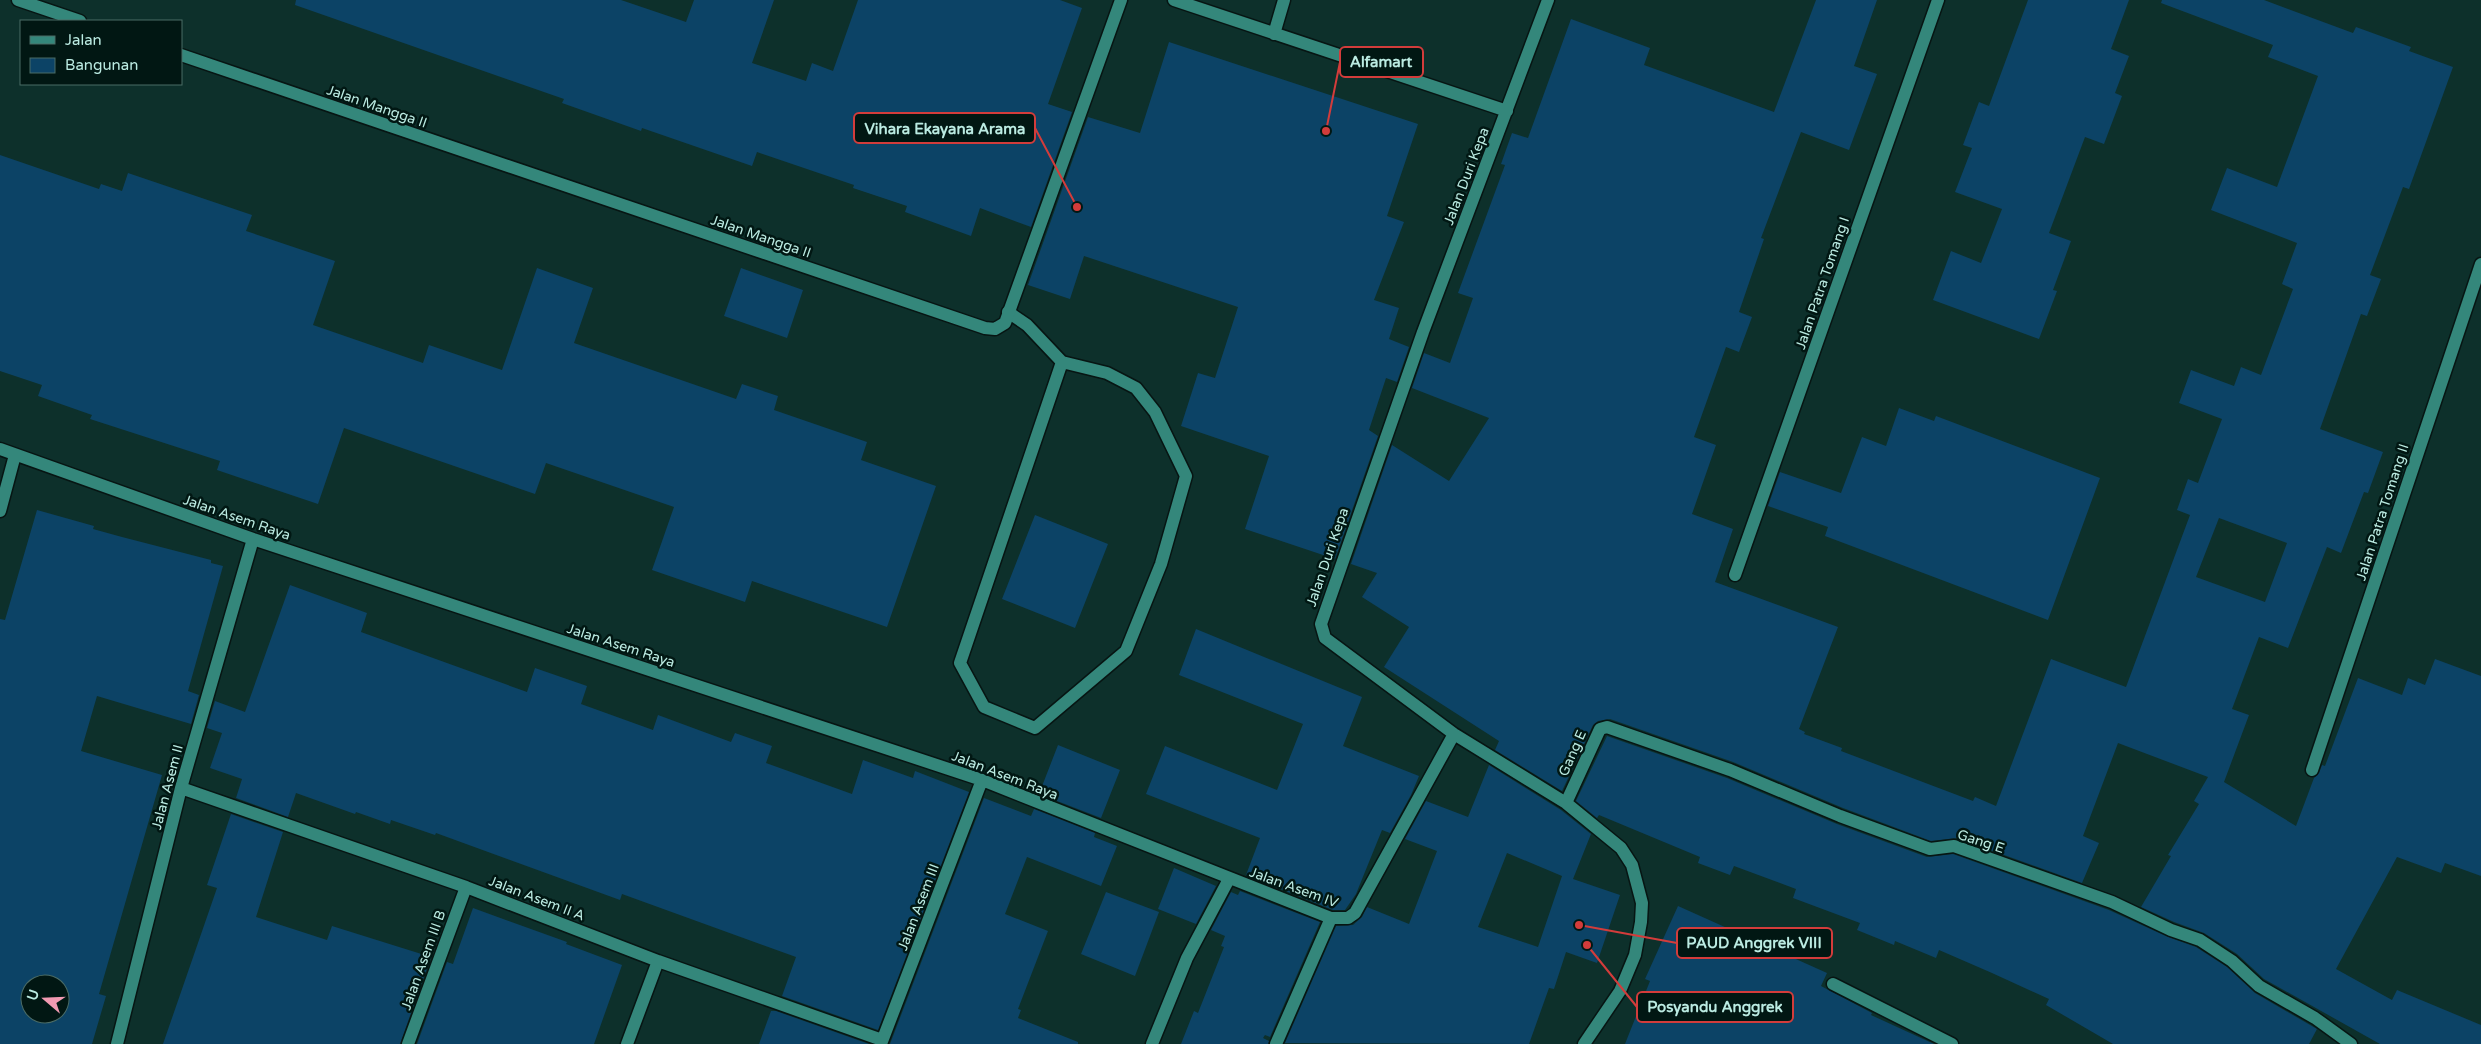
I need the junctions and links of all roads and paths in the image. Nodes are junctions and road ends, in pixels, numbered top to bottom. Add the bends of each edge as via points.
1 (18, 0) edge
2 (1121, 0) edge
3 (1174, 0) edge
4 (1284, 0) edge
5 (1548, 0) edge
6 (1938, 0) edge
7 (77, 20) edge
8 (1274, 34) junction
9 (182, 56) edge
10 (1507, 111) junction
11 (2481, 264) edge
12 (1008, 312) junction
13 (1062, 362) junction
14 (0, 449) edge
15 (15, 455) junction
16 (0, 511) edge
17 (253, 539) junction
18 (1735, 575) dead end
19 (1454, 734) junction
20 (2312, 770) dead end
21 (982, 780) junction
22 (181, 788) junction
23 (1566, 803) junction
24 (1229, 879) junction
25 (466, 887) junction
26 (1331, 918) junction
27 (658, 960) junction
28 (1833, 984) dead end
29 (882, 1042) edge
30 (117, 1044) edge
31 (408, 1044) edge
32 (627, 1044) edge
33 (1152, 1044) edge
34 (1276, 1044) edge
35 (1584, 1044) edge
36 (1952, 1044) edge
37 (2351, 1044) edge

1 - 7 street
2 - 12 street, Jalan Mangga II
3 - 8 street
4 - 8 street
5 - 10 street, Jalan Duri Kepa
6 - 18 street, Jalan Patra Tomang I
8 - 10 street
9 - 12 street, Jalan Mangga II via 984,328 995,329 1004,323
10 - 19 street, Jalan Duri Kepa via 1423,332 1320,624 1324,638
11 - 20 street, Jalan Patra Tomang II
12 - 13 street via 1026,325
13 - 13 street via 1107,373 1136,388 1155,412 1186,476 1162,564 1126,651 1035,728 984,707 960,663
14 - 15 street, Jalan Asem Raya
15 - 16 street
15 - 17 street, Jalan Asem Raya
17 - 21 street, Jalan Asem Raya
17 - 22 street, Jalan Asem II
19 - 23 street, Jalan Duri Kepa
19 - 26 street, Jalan Asem IV via 1355,913 1348,918
21 - 24 street, Jalan Asem Raya
21 - 29 street, Jalan Asem III
22 - 25 street, Jalan Asem II A
22 - 30 street, Jalan Asem II
23 - 35 street, Jalan Duri Kepa via 1621,848 1632,865 1642,903 1642,922 1635,955 1620,991
23 - 37 street, Gang E via 1600,729 1607,727 1730,770 1930,849 1954,846 2112,902 2200,940 2232,961 2259,986 2315,1018
24 - 26 street, Jalan Asem IV
24 - 33 street, Jalan Asem IV via 1187,958
25 - 27 street, Jalan Asem II A
25 - 31 street, Jalan Asem III B
26 - 34 street
27 - 29 street, Jalan Asem II A
27 - 32 street
28 - 36 street

